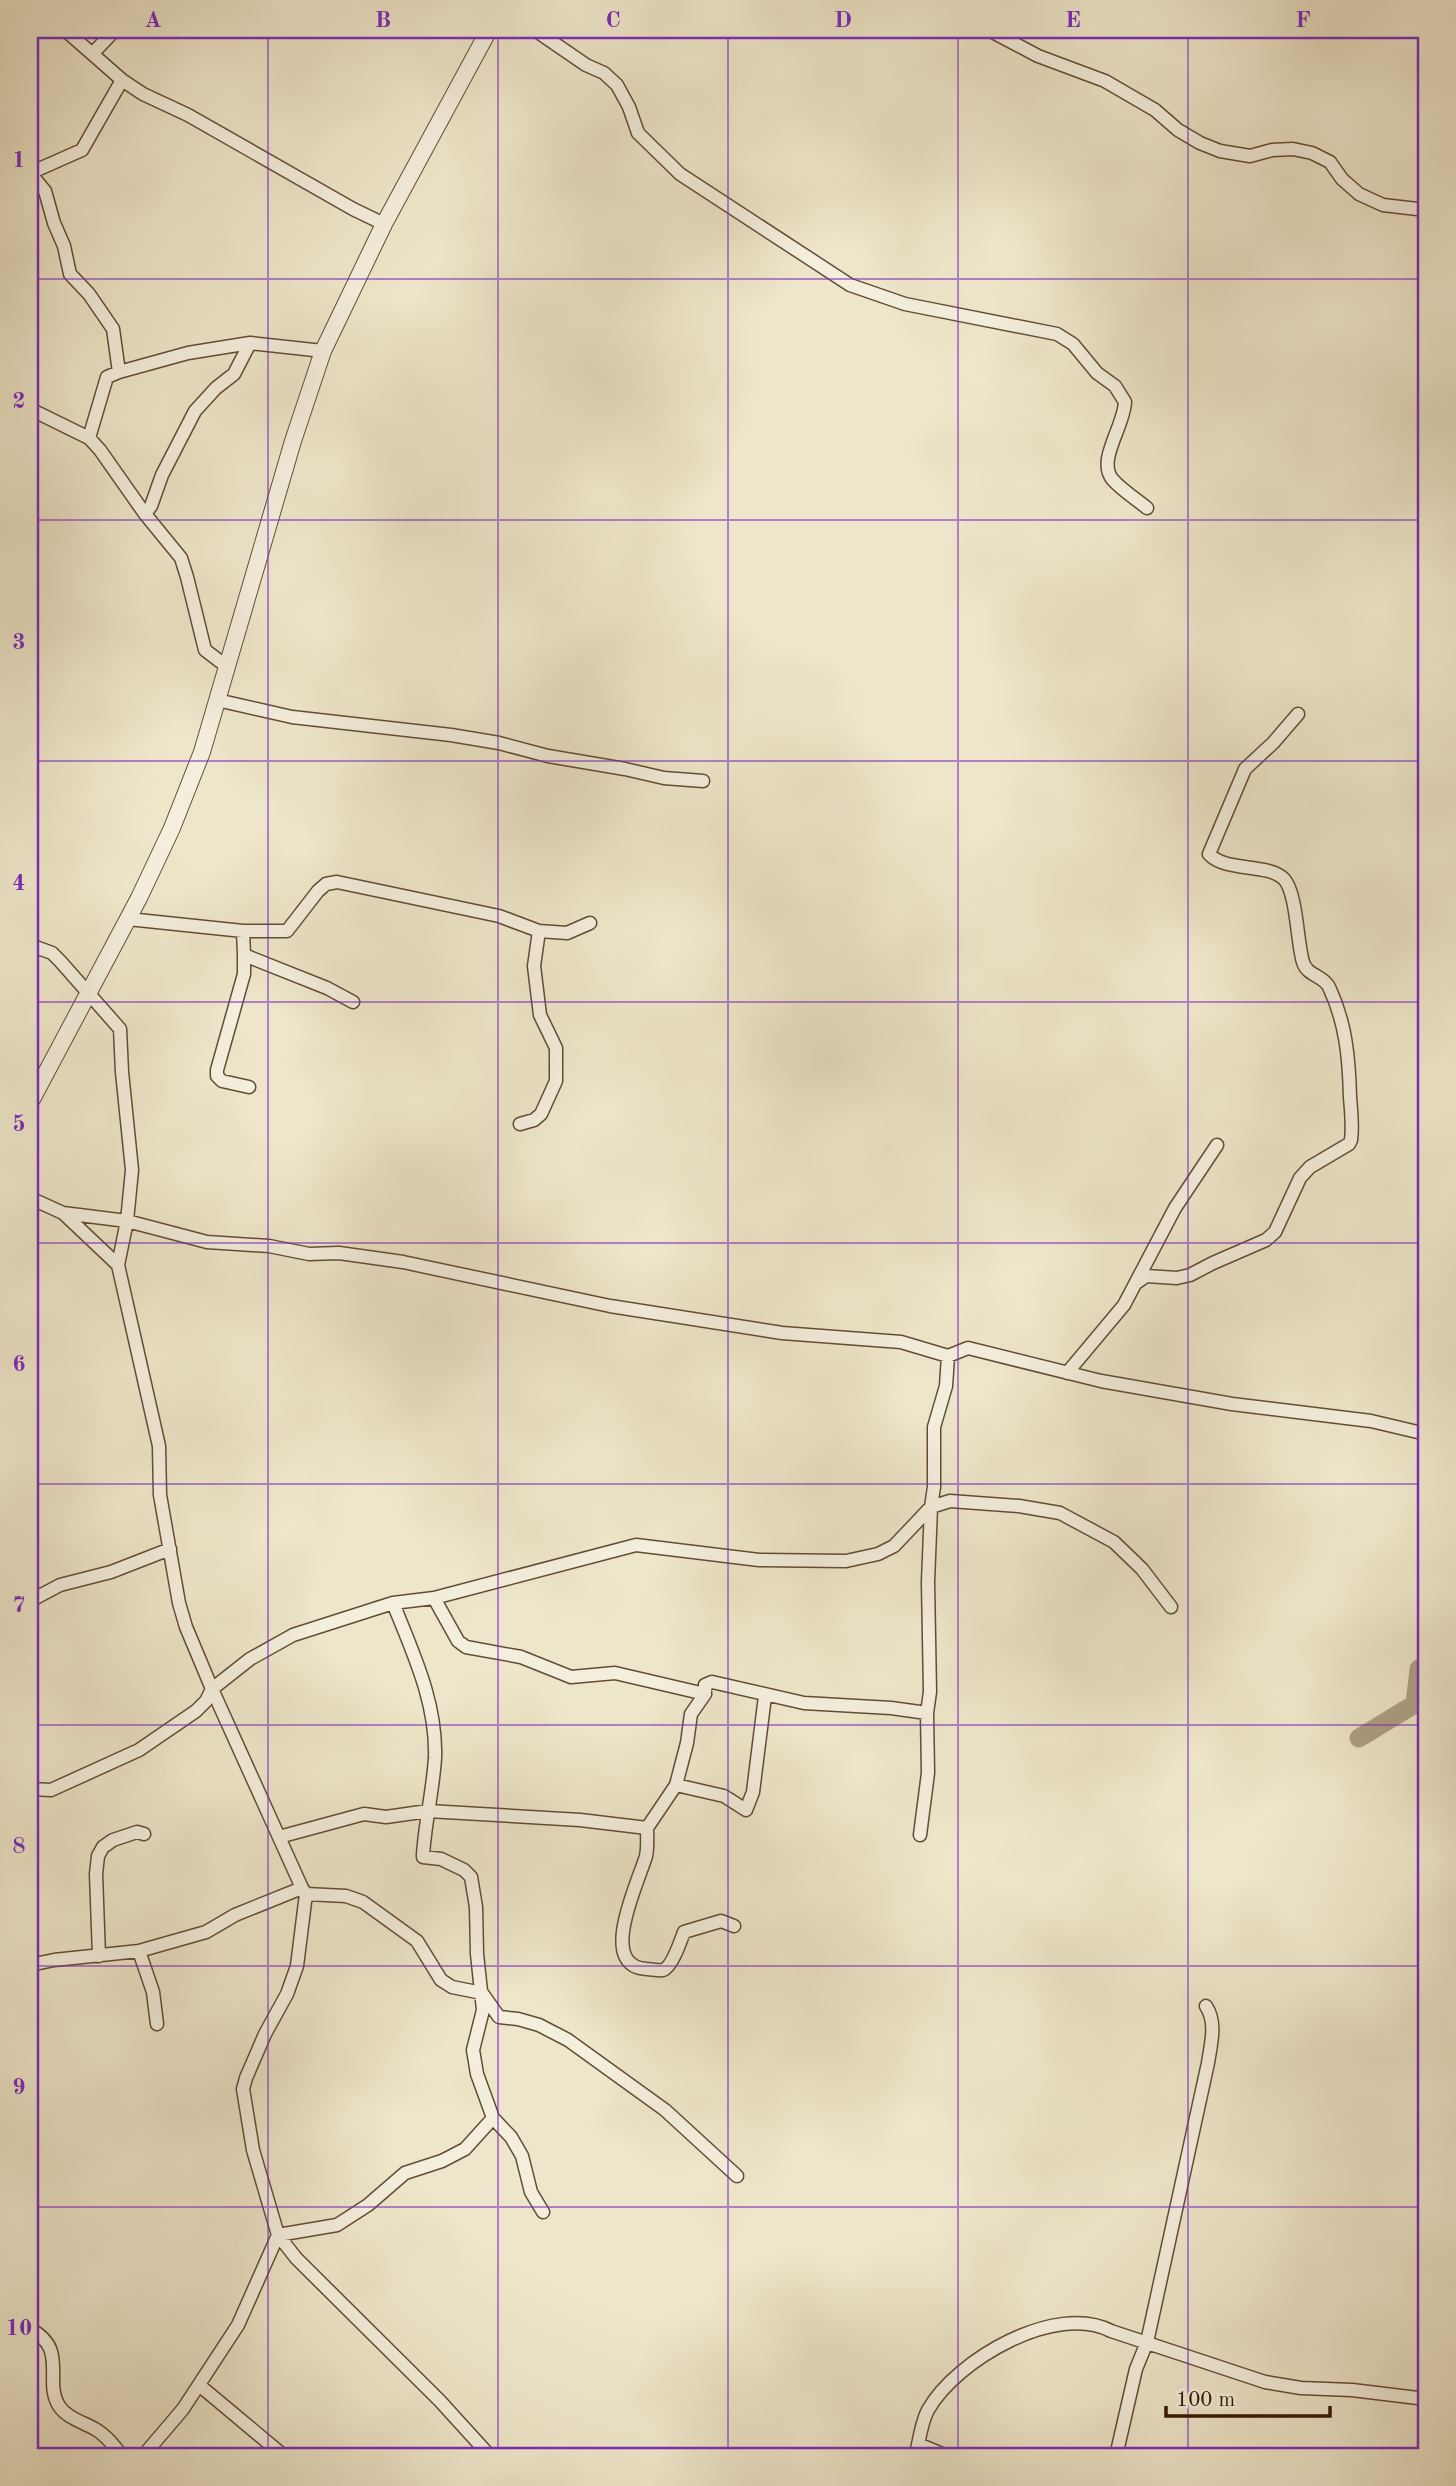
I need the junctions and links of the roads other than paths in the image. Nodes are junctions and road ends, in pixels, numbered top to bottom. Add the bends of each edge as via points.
1 (65, 30) edge
2 (115, 30) edge
3 (489, 30) edge
4 (535, 30) edge
5 (989, 30) edge
6 (93, 53) junction
7 (122, 80) junction
8 (30, 173) edge
9 (1426, 210) edge
10 (384, 224) junction
11 (250, 343) junction
12 (323, 351) junction
13 (119, 372) junction
14 (30, 409) edge
15 (89, 438) junction
16 (1147, 508) dead end
17 (145, 514) junction
18 (226, 666) junction
19 (217, 700) junction
20 (1298, 714) dead end
21 (703, 781) dead end
22 (128, 919) junction
23 (590, 923) dead end
24 (243, 931) junction
25 (539, 931) junction
26 (30, 945) edge
27 (244, 954) junction
28 (88, 992) junction
29 (353, 1002) dead end
30 (249, 1087) dead end
31 (30, 1103) edge
32 (520, 1124) dead end
33 (1217, 1144) dead end
34 (30, 1198) edge
35 (63, 1213) junction
36 (127, 1222) junction
37 (118, 1265) junction
38 (1136, 1283) junction
39 (948, 1356) junction
40 (1067, 1373) junction
41 (1426, 1434) edge
42 (931, 1507) junction
43 (170, 1549) junction
44 (434, 1598) junction
45 (30, 1601) edge
46 (393, 1603) junction
47 (1171, 1607) dead end
48 (212, 1689) junction
49 (705, 1695) junction
50 (765, 1696) junction
51 (927, 1713) junction
52 (676, 1784) junction
53 (30, 1789) edge
54 (428, 1811) junction
55 (647, 1828) junction
56 (144, 1834) dead end
57 (920, 1835) dead end
58 (279, 1837) junction
59 (304, 1891) junction
60 (734, 1926) dead end
61 (139, 1951) junction
62 (99, 1956) junction
63 (30, 1965) edge
64 (482, 1993) junction
65 (1206, 2006) dead end
66 (157, 2024) dead end
67 (494, 2118) junction
68 (737, 2176) dead end
69 (543, 2212) dead end
70 (278, 2235) junction
71 (30, 2329) edge
72 (1147, 2342) junction
73 (199, 2385) junction
74 (1426, 2399) edge
75 (917, 2450) edge
76 (122, 2456) edge
77 (143, 2456) edge
78 (284, 2456) edge
79 (490, 2456) edge
80 (947, 2456) edge
81 (1116, 2456) edge

1 - 6 street
2 - 6 street
3 - 10 street
4 - 16 street via 617,85 638,133 680,174 850,285 905,304 1057,334 1073,344 1125,402 1121,426 1107,455 1108,467 1111,478
5 - 9 street via 1105,81 1200,143 1250,156 1272,150 1312,153 1329,162 1359,194 1383,205
6 - 7 street
7 - 8 street via 82,150
7 - 10 street
8 - 13 street via 46,191 70,274 113,329
10 - 12 street
11 - 12 street
11 - 13 street via 188,353
11 - 17 street via 234,374 195,411
12 - 18 street
13 - 15 street via 107,377
14 - 15 street
15 - 17 street
17 - 18 street via 181,558 205,650
18 - 19 street
19 - 21 street via 292,718 475,739 664,778
19 - 22 street via 172,828
20 - 38 street via 1245,769 1209,854 1213,859 1275,874 1287,883 1304,967 1326,982 1345,1031 1351,1140 1300,1178 1275,1232 1266,1240 1190,1275 1146,1276
22 - 24 street
22 - 28 street
23 - 25 street via 567,933
24 - 25 street via 287,931 318,891 337,882 499,916
24 - 27 street
25 - 32 street via 534,966 540,1015 556,1048 556,1081 541,1114
26 - 28 street via 52,954
27 - 29 street
27 - 30 street via 244,974 217,1076
28 - 31 street
28 - 36 street via 120,1030 132,1170
33 - 38 street via 1175,1208
34 - 35 street
35 - 36 street
35 - 37 street
36 - 37 street
36 - 39 street via 207,1242 403,1262 610,1306 782,1333 901,1342
37 - 43 street via 159,1446 160,1495
38 - 40 street via 1124,1305
39 - 40 street via 968,1348
39 - 42 street via 946,1386 934,1427
40 - 41 street via 1232,1404 1371,1421
42 - 44 street via 894,1546 846,1561 759,1560 636,1545
42 - 47 street via 950,1501 1060,1513 1114,1542
42 - 51 street
43 - 45 street via 111,1572 60,1585
43 - 48 street via 179,1603
44 - 46 street
44 - 49 street via 466,1647 521,1657 571,1677 615,1673
46 - 48 street via 293,1635 250,1659
46 - 54 street via 427,1692 435,1758
48 - 53 street via 196,1711 139,1750 51,1790
48 - 58 street
49 - 50 street via 705,1685 712,1682
49 - 52 street via 691,1714
50 - 51 street
50 - 52 street via 753,1792 746,1810 724,1796
51 - 57 street via 928,1773
52 - 55 street
54 - 55 street
54 - 58 street via 386,1817 364,1814
54 - 64 street via 423,1857 441,1859 471,1877
55 - 60 street via 647,1853 626,1910 623,1944 631,1965 664,1970 684,1932 721,1921
56 - 62 street via 113,1840 98,1856
58 - 59 street
59 - 61 street via 235,1915 206,1932
59 - 64 street via 363,1902 417,1941 441,1979 453,1987
59 - 70 street via 297,1966 243,2089 253,2150
61 - 62 street
61 - 66 street via 153,1992
62 - 63 street
64 - 67 street via 483,2010 473,2050
64 - 68 street via 499,2017 539,2025 568,2040 665,2110
65 - 72 street via 1213,2023 1208,2063
67 - 69 street via 522,2156 531,2192
67 - 70 street via 465,2148 405,2174 337,2225
70 - 73 street via 238,2325
70 - 79 street
71 - 76 street via 45,2338 50,2351 58,2405 97,2430
72 - 74 street via 1265,2382
72 - 75 street via 1085,2322 1030,2330 958,2373 928,2410
72 - 81 street via 1133,2379
73 - 77 street
73 - 78 street
75 - 80 street

